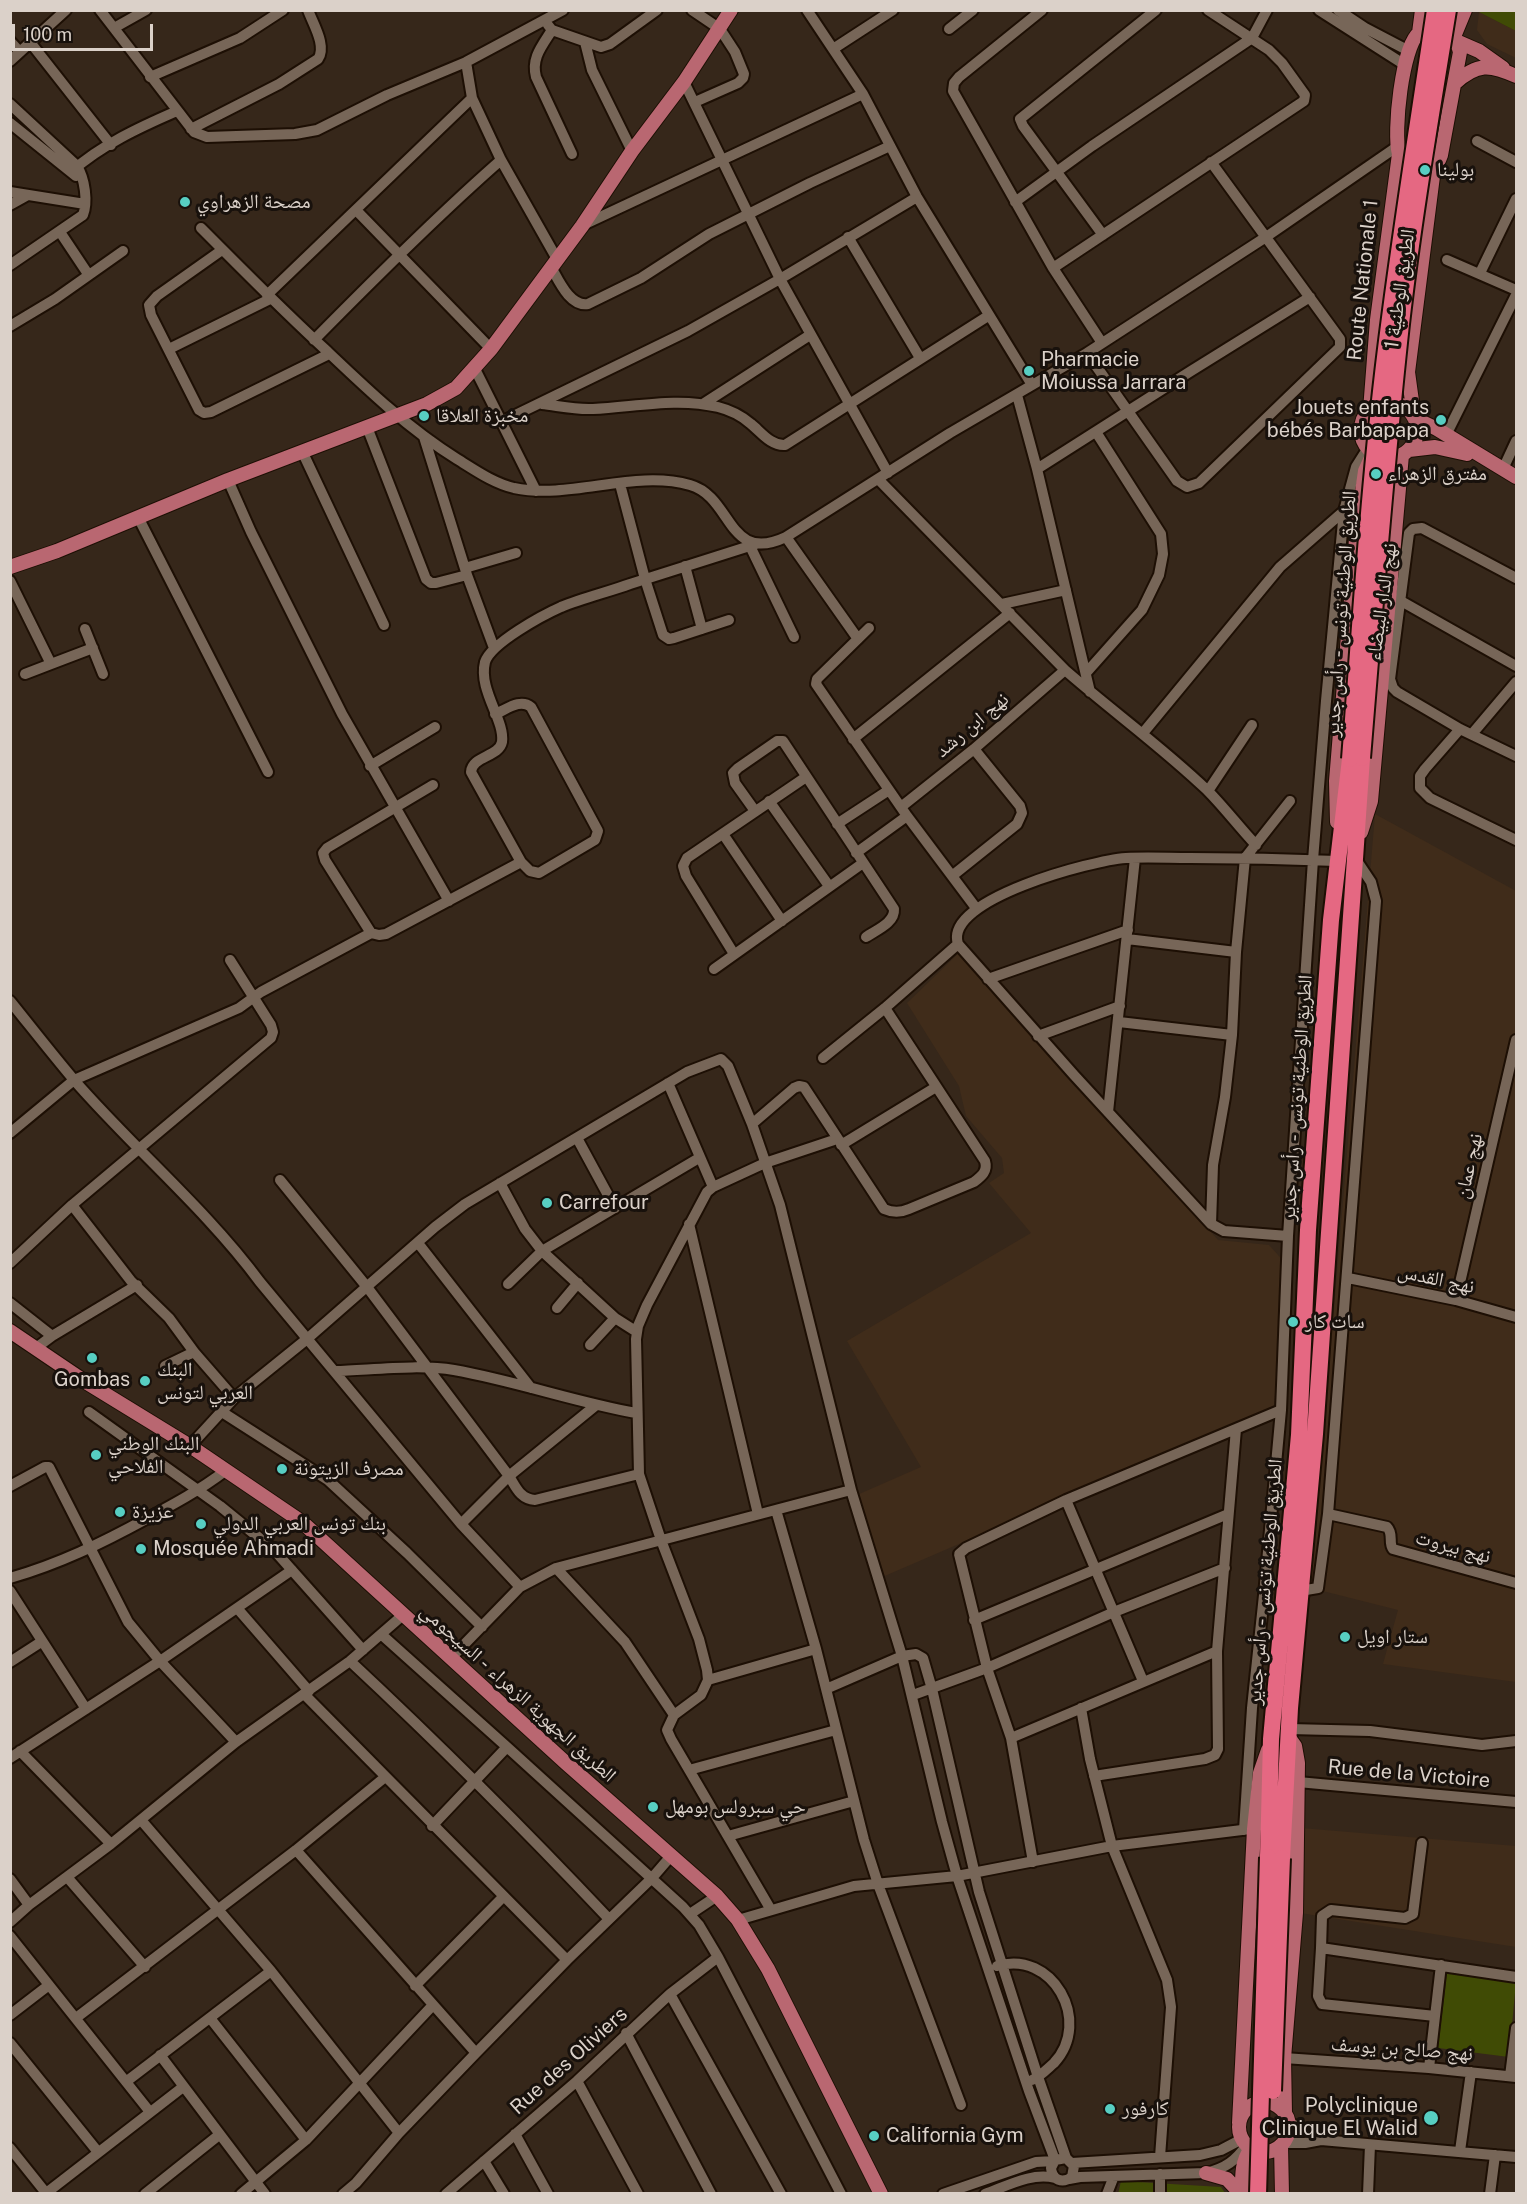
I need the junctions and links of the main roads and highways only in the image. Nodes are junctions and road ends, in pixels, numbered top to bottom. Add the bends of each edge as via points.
1 (731, 10) edge
2 (1422, 10) edge
3 (1435, 10) edge
4 (1448, 10) edge
5 (1465, 10) edge
6 (1419, 33) junction
7 (1455, 40) junction
8 (1514, 75) edge
9 (1455, 82) junction
10 (1398, 150) junction
11 (1434, 168) junction
12 (1370, 410) junction
13 (1415, 417) junction
14 (1371, 451) junction
15 (1406, 452) junction
16 (1486, 460) junction
17 (1516, 477) edge
18 (10, 567) edge
19 (1356, 758) junction
20 (1355, 854) junction
21 (1338, 857) junction
22 (10, 1330) edge
23 (1290, 1734) junction
24 (1271, 1739) junction
25 (1275, 1857) junction
26 (1287, 2118) junction
27 (1239, 2123) junction
28 (1247, 2144) junction
29 (1282, 2144) junction
30 (1206, 2173) road end
31 (881, 2193) edge
32 (1241, 2193) edge
33 (1258, 2193) edge
34 (1268, 2193) edge
35 (1282, 2193) edge

1 - 18 main road via 582,226 491,349 450,392
2 - 6 main road
3 - 19 highway, الطريق الوطنية تونس - رأس جدير, bridge via 1383,377 1367,534
4 - 19 highway, الطريق الوطنية تونس - رأس جدير, bridge via 1401,324
5 - 7 main road
6 - 7 main road
6 - 10 main road, Route Nationale 1 via 1405,65
7 - 8 main road
7 - 9 main road, الطريق الوطنية 1 via 1460,52
8 - 9 main road via 1481,67 1469,70
9 - 11 main road, الطريق الوطنية 1 via 1443,150
10 - 11 main road via 1404,165 1414,171 1425,173
10 - 12 main road, Route Nationale 1
11 - 13 main road, الطريق الوطنية 1 via 1408,372
12 - 13 main road via 1378,404 1398,403
12 - 14 main road via 1361,429
13 - 15 main road, الطريق الوطنية 1 via 1417,435
13 - 16 main road
14 - 15 main road via 1388,458
14 - 21 main road via 1357,527 1335,781
15 - 16 main road via 1444,447
15 - 20 main road, الطريق الوطنية 1 via 1371,801
16 - 17 main road
19 - 20 highway, الطريق الوطنية تونس - رأس جدير
19 - 21 highway, الطريق الوطنية تونس - رأس جدير
20 - 23 highway, الطريق الوطنية تونس - رأس جدير
21 - 24 highway, الطريق الوطنية تونس - رأس جدير via 1308,1230 1299,1435
22 - 31 main road, الطريق الجهوية الزهراء - السيجومي via 285,1508 717,1896 738,1920 768,1968
23 - 25 highway, الطريق الوطنية تونس - رأس جدير
23 - 26 main road via 1298,1763 1298,1782 1296,1913 1284,2058
24 - 25 highway, الطريق الوطنية تونس - رأس جدير
24 - 27 main road via 1249,1829
25 - 33 highway, الطريق الوطنية تونس - رأس جدير, bridge
25 - 34 highway, الطريق الوطنية تونس - رأس جدير, bridge
26 - 27 main road via 1274,2103 1259,2102 1246,2109
26 - 29 main road via 1287,2137
27 - 28 main road
28 - 29 main road via 1266,2152
28 - 32 main road
29 - 35 main road
30 - 32 main road via 1227,2179

